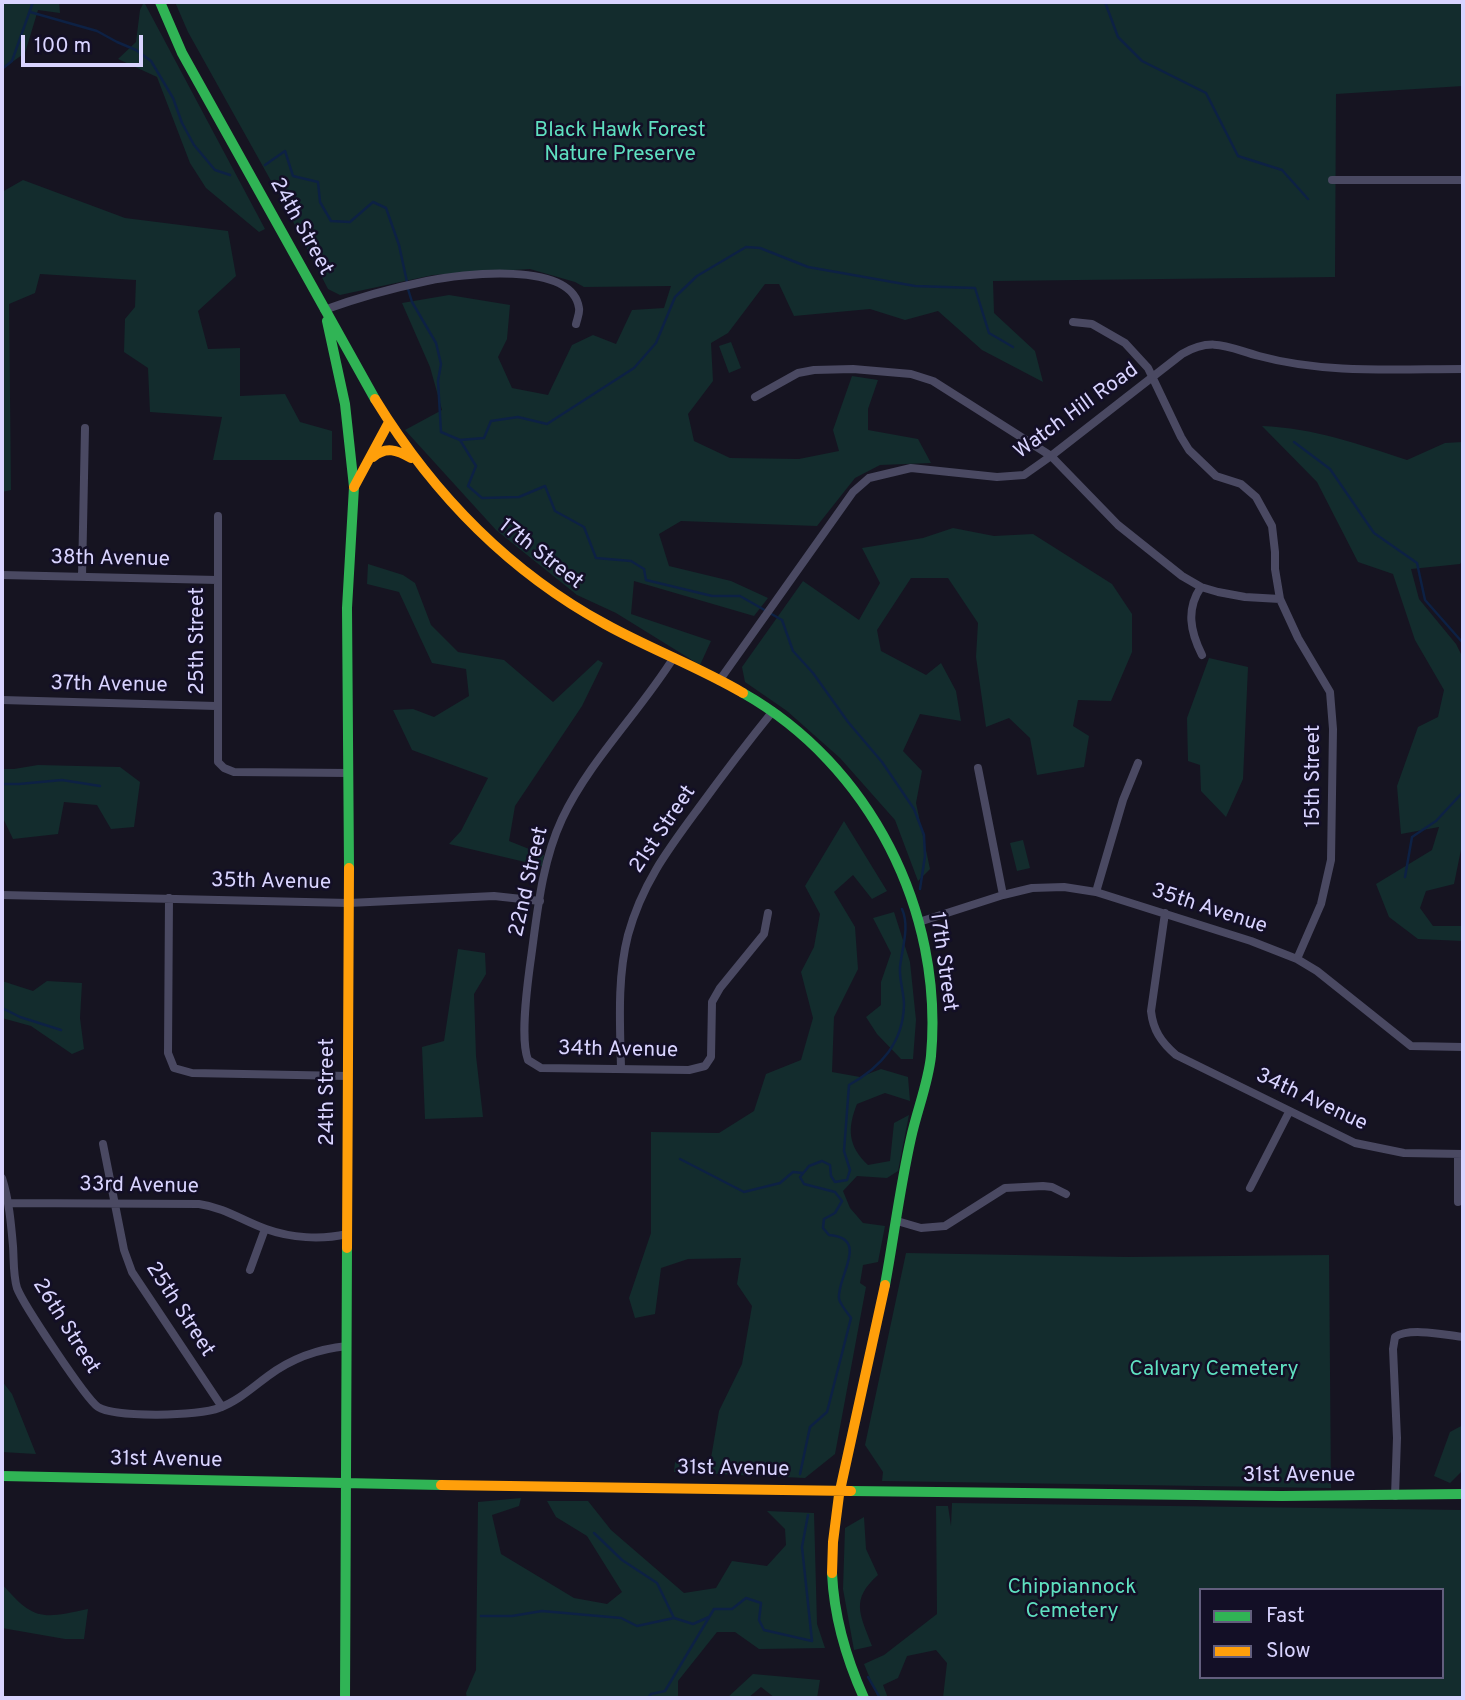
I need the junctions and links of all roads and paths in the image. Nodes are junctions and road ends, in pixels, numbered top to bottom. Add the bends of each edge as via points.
1 (160, 2) edge
2 (1332, 180) dead end
3 (1463, 180) edge
4 (325, 312) junction
5 (1073, 322) dead end
6 (576, 324) dead end
7 (1463, 369) edge
8 (1152, 379) junction
9 (755, 397) dead end
10 (389, 422) junction
11 (85, 428) dead end
12 (1051, 456) junction
13 (419, 463) junction
14 (366, 464) junction
15 (354, 487) junction
16 (218, 516) dead end
17 (2, 575) edge
18 (82, 577) junction
19 (217, 580) junction
20 (1200, 587) junction
21 (1280, 599) junction
22 (1202, 655) dead end
23 (674, 657) junction
24 (719, 681) junction
25 (2, 700) edge
26 (216, 706) junction
27 (773, 711) junction
28 (1138, 763) dead end
29 (978, 768) dead end
30 (349, 773) junction
31 (1096, 892) junction
32 (2, 895) edge
33 (1003, 895) junction
34 (169, 898) junction
35 (540, 901) junction
36 (349, 902) junction
37 (768, 913) dead end
38 (1165, 913) junction
39 (919, 922) junction
40 (1297, 959) junction
41 (1463, 1047) edge
42 (531, 1063) joint
43 (621, 1068) junction
44 (348, 1076) junction
45 (1289, 1112) junction
46 (103, 1144) dead end
47 (1461, 1154) edge
48 (2, 1178) edge
49 (1250, 1188) dead end
50 (1066, 1194) dead end
51 (1458, 1202) dead end
52 (8, 1203) junction
53 (115, 1203) junction
54 (897, 1222) junction
55 (265, 1228) junction
56 (347, 1234) junction
57 (250, 1270) dead end
58 (1463, 1337) edge
59 (347, 1346) junction
60 (222, 1407) junction
61 (2, 1476) edge
62 (346, 1484) junction
63 (839, 1492) junction
64 (1463, 1494) edge
65 (1395, 1496) junction
66 (345, 1698) edge
67 (864, 1698) edge

1 - 4 street, 24th Street via 183,53
2 - 3 street
4 - 6 street via 428,281 533,275 551,279 571,292 579,309
4 - 10 street, 17th Street
4 - 15 street, 24th Street via 345,404
5 - 8 street, 15th Street via 1093,324 1125,343
7 - 8 street, Watch Hill Road via 1330,368 1206,344 1182,354
8 - 12 street, Watch Hill Road
8 - 21 street, 15th Street via 1189,450 1216,476 1248,489 1267,514
9 - 12 street via 798,373 814,370 911,374 933,381
10 - 13 street, 17th Street
10 - 14 street, 24th Street
11 - 18 street
12 - 20 street via 1118,525
12 - 24 street, Watch Hill Road via 1015,477 911,468 869,478 853,492
13 - 14 street via 389,448
13 - 23 street, 17th Street via 467,520 530,575 604,623
14 - 15 street, 24th Street
15 - 30 street, 24th Street via 347,608
16 - 19 street, 25th Street
17 - 18 street, 38th Avenue
18 - 19 street, 38th Avenue
19 - 26 street, 25th Street
20 - 21 street
20 - 22 street via 1191,612 1192,636
21 - 40 street, 15th Street via 1332,700 1331,860 1321,904
23 - 24 street, 17th Street
23 - 35 street, 22nd Street via 574,797 555,835
24 - 27 street, 17th Street
25 - 26 street, 37th Avenue
26 - 30 street, 25th Street via 220,765 234,772
27 - 39 street, 17th Street via 836,767 875,817 906,881
27 - 43 street, 21st Street via 653,871 643,894 624,955
28 - 31 street
29 - 33 street
30 - 36 street, 24th Street
31 - 33 street, 35th Avenue via 1053,886
31 - 38 street, 35th Avenue
32 - 34 street, 35th Avenue
33 - 39 street, 35th Avenue
34 - 36 street, 35th Avenue
34 - 44 street via 168,1053 178,1071
35 - 36 street, 35th Avenue via 494,896
35 - 42 street, 22nd Street via 527,1002 525,1045
36 - 44 street, 24th Street
37 - 43 street, 34th Avenue via 764,933 712,1002 711,1057 705,1066 689,1070
38 - 40 street, 35th Avenue
38 - 45 street, 34th Avenue via 1152,1010 1158,1037 1176,1055
39 - 54 street, 17th Street via 929,972 930,1061
40 - 41 street, 35th Avenue via 1411,1046
42 - 43 street, 34th Avenue via 541,1068
44 - 56 street, 24th Street
45 - 47 street, 34th Avenue via 1368,1147
45 - 49 street
46 - 53 street, 25th Street
47 - 51 street
48 - 52 street, 26th Street
50 - 54 street via 1043,1186 1005,1188 945,1226 921,1228
52 - 53 street, 33rd Avenue
52 - 60 street, 26th Street via 21,1297 99,1408 197,1414
53 - 55 street, 33rd Avenue via 214,1206
53 - 60 street, 25th Street via 124,1250 138,1284
54 - 63 street, 17th Street
55 - 56 street, 33rd Avenue via 302,1237
55 - 57 street
56 - 59 street, 24th Street
58 - 65 street via 1413,1332 1395,1337
59 - 60 street via 297,1358
59 - 62 street, 24th Street
61 - 62 street, 31st Avenue
62 - 63 street, 31st Avenue
62 - 66 street, 24th Street
63 - 65 street, 31st Avenue
63 - 67 street, 17th Street via 832,1548 833,1591 847,1656
64 - 65 street, 31st Avenue

